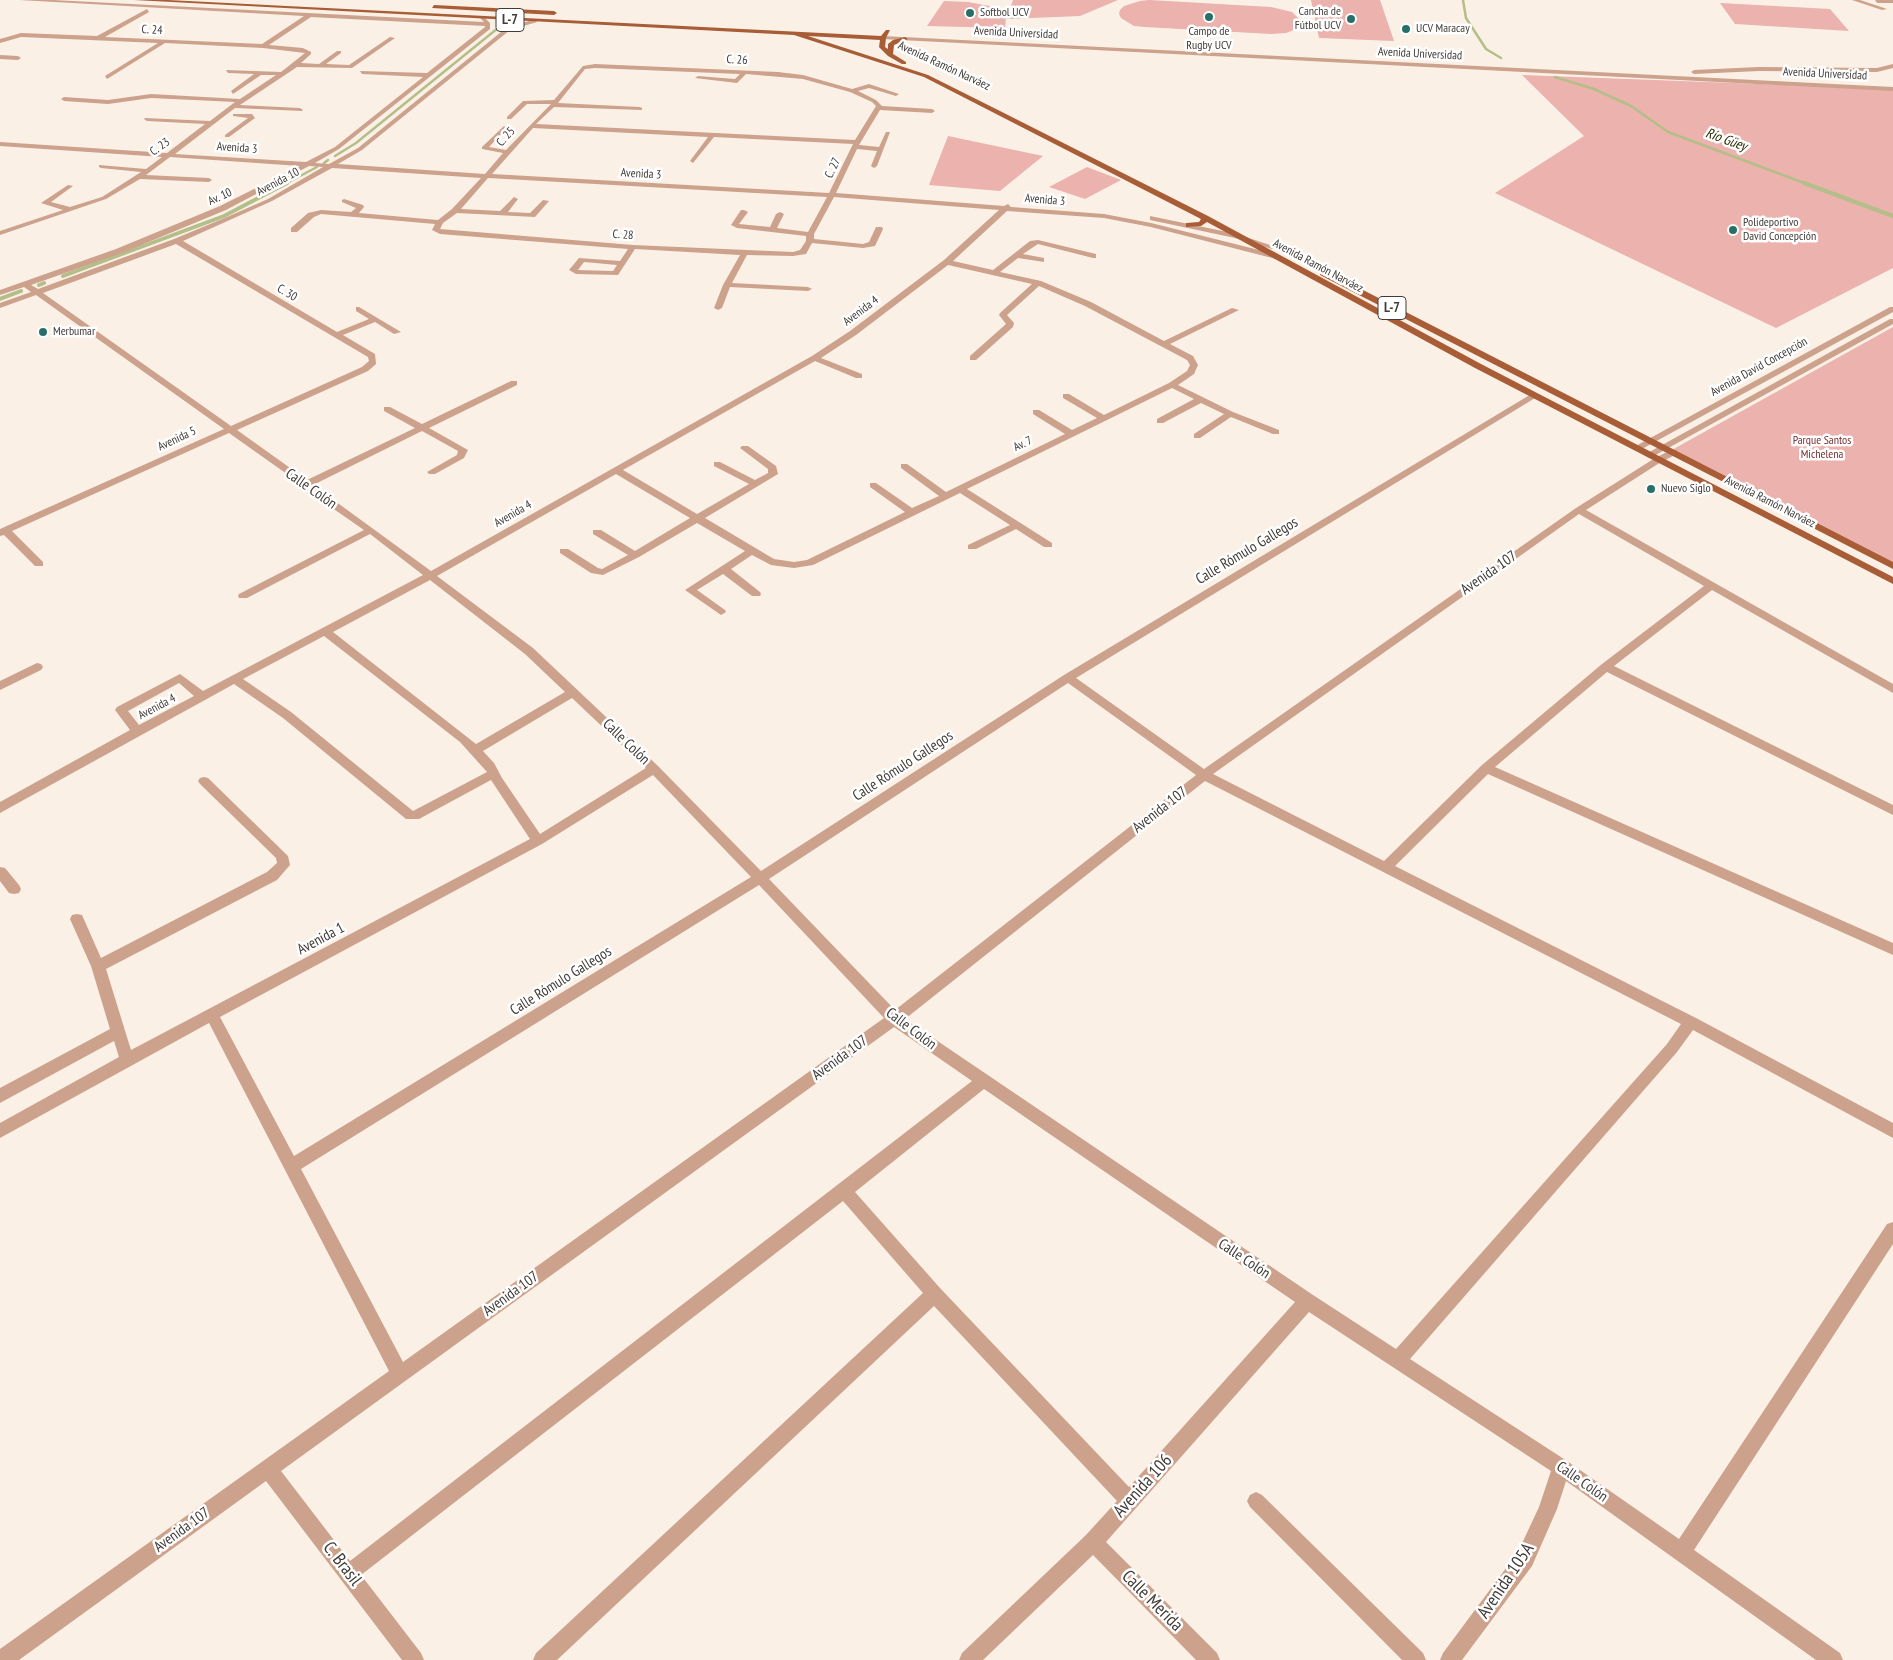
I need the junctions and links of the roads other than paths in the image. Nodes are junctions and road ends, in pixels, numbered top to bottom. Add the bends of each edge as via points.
1 (22, 0) edge
2 (137, 0) edge
3 (1855, 0) edge
4 (1876, 0) edge
5 (1893, 1) edge
6 (429, 7) dead end
7 (148, 10) dead end
8 (316, 10) junction
9 (564, 14) dead end
10 (309, 15) junction
11 (534, 21) junction
12 (486, 23) junction
13 (502, 27) junction
14 (872, 30) dead end
15 (880, 30) dead end
16 (888, 31) junction
17 (790, 32) junction
18 (864, 36) junction
19 (392, 38) dead end
20 (883, 38) junction
21 (97, 39) junction
22 (905, 39) junction
23 (0, 41) edge
24 (163, 42) junction
25 (263, 46) junction
26 (858, 48) junction
27 (303, 50) joint
28 (339, 52) dead end
29 (890, 55) junction
30 (0, 57) edge
31 (18, 58) dead end
32 (715, 62) dead end
33 (1414, 62) junction
34 (296, 65) junction
35 (320, 66) junction
36 (595, 66) joint
37 (1893, 66) edge
38 (706, 70) junction
39 (228, 71) dead end
40 (260, 72) junction
41 (362, 72) dead end
42 (745, 72) junction
43 (1694, 72) junction
44 (282, 74) junction
45 (428, 75) junction
46 (107, 77) dead end
47 (688, 77) dead end
48 (1888, 81) edge
49 (1852, 87) junction
50 (1892, 89) edge
51 (852, 91) junction
52 (233, 92) dead end
53 (896, 94) dead end
54 (64, 99) dead end
55 (242, 101) junction
56 (555, 104) junction
57 (234, 106) junction
58 (879, 108) junction
59 (640, 109) dead end
60 (300, 110) dead end
61 (932, 111) dead end
62 (223, 114) junction
63 (509, 118) dead end
64 (147, 119) dead end
65 (212, 123) junction
66 (531, 126) junction
67 (504, 128) dead end
68 (888, 133) dead end
69 (714, 134) junction
70 (227, 136) dead end
71 (0, 137) edge
72 (0, 144) edge
73 (856, 144) junction
74 (178, 148) junction
75 (880, 149) junction
76 (508, 152) junction
77 (169, 155) junction
78 (319, 158) junction
79 (345, 159) junction
80 (693, 161) dead end
81 (308, 164) junction
82 (333, 165) junction
83 (101, 166) dead end
84 (874, 166) dead end
85 (492, 169) junction
86 (146, 171) junction
87 (486, 176) junction
88 (139, 177) junction
89 (209, 180) dead end
90 (70, 186) dead end
91 (833, 192) junction
92 (514, 199) dead end
93 (344, 201) dead end
94 (545, 201) dead end
95 (1009, 205) junction
96 (71, 210) junction
97 (455, 211) junction
98 (744, 212) dead end
99 (502, 214) junction
100 (780, 214) dead end
101 (353, 215) junction
102 (1204, 218) junction
103 (1189, 225) junction
104 (438, 226) junction
105 (879, 229) dead end
106 (294, 230) dead end
107 (772, 230) junction
108 (0, 233) edge
109 (1237, 236) junction
110 (177, 241) junction
111 (809, 241) junction
112 (633, 246) junction
113 (1272, 248) junction
114 (745, 252) junction
115 (1016, 255) junction
116 (1093, 256) dead end
117 (1276, 257) junction
118 (1041, 260) dead end
119 (947, 262) junction
120 (621, 263) junction
121 (995, 272) junction
122 (48, 276) junction
123 (60, 283) junction
124 (1038, 283) junction
125 (25, 284) junction
126 (727, 285) junction
127 (808, 289) dead end
128 (36, 292) junction
129 (0, 293) edge
130 (0, 306) edge
131 (718, 308) dead end
132 (1893, 308) edge
133 (359, 310) dead end
134 (1236, 310) dead end
135 (375, 320) junction
136 (1893, 321) edge
137 (397, 332) dead end
138 (337, 335) junction
139 (1164, 344) junction
140 (1828, 344) junction
141 (1840, 349) junction
142 (815, 358) junction
143 (973, 358) dead end
144 (365, 368) joint
145 (859, 376) dead end
146 (514, 383) dead end
147 (1172, 385) junction
148 (1536, 395) junction
149 (1066, 396) dead end
150 (1727, 399) junction
151 (1201, 400) junction
152 (1740, 405) junction
153 (387, 409) dead end
154 (1036, 412) dead end
155 (1230, 414) junction
156 (1104, 419) junction
157 (1160, 421) dead end
158 (229, 429) junction
159 (422, 429) junction
160 (1276, 432) dead end
161 (1072, 434) junction
162 (1197, 436) dead end
163 (1652, 440) junction
164 (745, 448) dead end
165 (1637, 448) junction
166 (1661, 453) junction
167 (717, 464) dead end
168 (904, 466) dead end
169 (616, 470) junction
170 (432, 472) dead end
171 (755, 484) junction
172 (305, 485) junction
173 (873, 485) dead end
174 (959, 488) junction
175 (944, 496) junction
176 (1579, 510) junction
177 (911, 512) junction
178 (697, 517) junction
179 (1017, 525) junction
180 (371, 530) junction
181 (3, 532) edge
182 (597, 532) dead end
183 (1048, 545) dead end
184 (972, 547) dead end
185 (564, 551) dead end
186 (752, 551) junction
187 (635, 555) junction
188 (39, 564) dead end
189 (1893, 566) edge
190 (724, 568) junction
191 (429, 576) junction
192 (1893, 581) edge
193 (1710, 586) junction
194 (756, 594) dead end
195 (243, 596) dead end
196 (721, 612) dead end
197 (325, 631) junction
198 (37, 667) dead end
199 (1606, 667) junction
200 (1068, 678) junction
201 (236, 680) junction
202 (0, 686) edge
203 (1893, 689) edge
204 (573, 692) junction
205 (202, 697) junction
206 (137, 731) junction
207 (475, 750) junction
208 (1486, 768) junction
209 (654, 769) junction
210 (494, 774) junction
211 (1204, 775) junction
212 (204, 781) dead end
213 (0, 808) edge
214 (1893, 810) edge
215 (538, 841) junction
216 (1386, 867) junction
217 (0, 872) edge
218 (760, 878) junction
219 (14, 889) dead end
220 (77, 919) dead end
221 (1893, 949) edge
222 (98, 966) junction
223 (212, 1016) junction
224 (894, 1019) junction
225 (1691, 1022) junction
226 (117, 1032) junction
227 (127, 1060) junction
228 (983, 1081) junction
229 (0, 1096) edge
230 (0, 1131) edge
231 (1893, 1131) edge
232 (290, 1167) junction
233 (844, 1191) junction
234 (1893, 1230) edge
235 (934, 1294) junction
236 (1307, 1302) junction
237 (1397, 1361) junction
238 (400, 1374) junction
239 (1561, 1467) junction
240 (268, 1469) junction
241 (1130, 1501) junction
242 (1256, 1501) dead end
243 (1094, 1542) junction
244 (1681, 1552) junction
245 (349, 1573) junction
246 (2, 1660) edge
247 (414, 1660) edge
248 (542, 1660) edge
249 (969, 1660) edge
250 (1210, 1660) edge
251 (1416, 1660) edge
252 (1450, 1660) edge
253 (1833, 1660) edge

1 - 10 street
2 - 8 main road, Avenida Universidad / L-7
3 - 4 street via 1886,11
4 - 5 street
6 - 9 main road, L-7
7 - 21 street
8 - 10 street
8 - 12 main road, Avenida Universidad / L-7
10 - 12 street
10 - 25 street
11 - 12 main road, Avenida Universidad / L-7
11 - 13 street, Avenida 10
11 - 17 main road, Avenida Universidad / L-7
12 - 13 street
12 - 45 street, Av. 10
13 - 79 street, Avenida 10
14 - 18 main road
15 - 16 main road, Avenida Universidad
16 - 20 main road, Avenida Ramón Narváez
16 - 33 street, Avenida Universidad
17 - 18 main road, Avenida Universidad / L-7
17 - 26 main road, Avenida Ramón Narváez
18 - 20 main road, Avenida Universidad / L-7
18 - 26 main road
19 - 35 street via 354,66
20 - 22 street, Avenida Universidad
20 - 29 main road, Avenida Ramón Narváez via 882,47
21 - 23 street, C. 24 via 21,35
21 - 24 street, C. 24
22 - 29 main road via 890,44
22 - 33 street, Avenida Universidad
24 - 25 street, C. 24
24 - 46 street
25 - 27 street, C. 24
26 - 102 main road, Avenida Ramón Narváez / L-7 via 926,76
27 - 34 street, C. 23 via 310,53
28 - 35 street
29 - 113 main road, Avenida Ramón Narváez / L-7 via 985,98
30 - 31 street
32 - 38 street
33 - 43 street, Avenida Universidad
33 - 49 street, Avenida Universidad
34 - 35 street
34 - 44 street, C. 23
36 - 38 street, C. 26
36 - 56 street, C. 25 via 583,68
37 - 43 street via 1835,72 1759,69
38 - 42 street, C. 26
39 - 40 street
40 - 44 street
40 - 52 street
41 - 45 street
42 - 47 street via 737,81
42 - 51 street, C. 26 via 803,77
43 - 48 street, Avenida Universidad
44 - 55 street, C. 23
45 - 78 street, Av. 10 via 337,148
48 - 49 street
49 - 50 street, Avenida Universidad
51 - 53 street via 869,86
51 - 58 street, C. 26 via 874,101
54 - 55 street via 108,102 151,96
55 - 57 street, C. 23
56 - 59 street
56 - 63 street via 525,102
56 - 66 street, C. 25
57 - 60 street
57 - 62 street, C. 23
58 - 61 street
58 - 73 street, C. 27
62 - 65 street, C. 23
62 - 70 street via 252,116
64 - 65 street
65 - 74 street, C. 23
66 - 69 street
66 - 76 street, C. 25
67 - 76 street via 484,148
68 - 75 street
69 - 73 street
69 - 80 street
71 - 74 street, Avenida 3
72 - 77 street, Avenida 3
73 - 75 street
73 - 91 street, C. 27
74 - 77 street, C. 23
74 - 78 street, Avenida 3
75 - 84 street
76 - 85 street, C. 25
77 - 81 street, Avenida 3
77 - 86 street, C. 23
78 - 79 street, Avenida 3
78 - 81 street, Av. 10
79 - 82 street, Avenida 10
79 - 85 street, Avenida 3
81 - 82 street, Avenida 3
81 - 122 street, Av. 10 via 224,208
82 - 87 street, Avenida 3
82 - 110 street, Avenida 10 via 230,220
83 - 86 street
85 - 87 street, C. 25
85 - 91 street, Avenida 3
86 - 88 street, C. 23
87 - 91 street, Avenida 3
87 - 97 street, C. 25
88 - 89 street
88 - 96 street, C. 23 via 104,198
90 - 96 street via 45,203
91 - 95 street, Avenida 3
91 - 111 street, C. 27
92 - 99 street
93 - 101 street via 360,207
94 - 99 street via 532,215
95 - 103 street, Avenida 3 via 1088,206
95 - 117 street, Avenida 3 via 1151,225
95 - 119 street, Avenida 4
96 - 108 street, C. 23
97 - 99 street
97 - 104 street, C. 25
98 - 107 street via 735,225
100 - 107 street
101 - 104 street, C. 28
101 - 106 street, C. 28 via 316,213
102 - 103 main road via 1201,224
102 - 109 main road, Avenida Ramón Narváez / L-7
103 - 109 street, Avenida 3
104 - 112 street, C. 28 via 445,233
105 - 111 street via 872,244 863,246
107 - 111 street
109 - 113 street, Avenida 3
109 - 117 main road, Avenida Ramón Narváez / L-7
110 - 123 street, Avenida 10
110 - 138 street, C. 30
111 - 114 street, C. 28 via 803,252 793,254
112 - 114 street, C. 28
112 - 120 street
113 - 163 main road, Avenida Ramón Narváez / L-7
114 - 126 street
115 - 116 street via 1038,242
115 - 118 street
115 - 121 street
117 - 148 main road, Avenida Ramón Narváez / L-7
119 - 121 street, Av. 7
119 - 142 street, Avenida 4 via 854,333
120 - 120 street via 611,274 573,270 582,260
121 - 124 street, Av. 7
122 - 123 street
122 - 125 street, Av. 10
123 - 128 street, Avenida 10
124 - 139 street, Av. 7 via 1088,304
124 - 143 street via 1003,316 1010,325
125 - 128 street, Calle Colón
125 - 129 street, Av. 10
126 - 127 street
126 - 131 street
128 - 130 street, Avenida 10
128 - 158 street, Calle Colón
132 - 140 street, Avenida David Concepción
133 - 135 street
134 - 139 street
135 - 137 street
135 - 138 street
136 - 141 street, Avenida David Concepción
138 - 144 street, C. 30 via 372,356 373,362
139 - 147 street, Av. 7 via 1190,358 1194,365 1191,372
140 - 141 street
140 - 150 street, Avenida David Concepción
141 - 152 street, Avenida David Concepción
142 - 145 street
142 - 169 street, Avenida 4
144 - 158 street, Avenida 5
146 - 159 street
147 - 151 street
147 - 156 street, Av. 7
148 - 165 main road, Avenida Ramón Narváez / L-7
148 - 200 street, Calle Rómulo Gallegos
149 - 156 street
150 - 152 street
150 - 163 street, Avenida David Concepción
151 - 155 street
151 - 157 street
152 - 166 street, Avenida David Concepción
153 - 159 street
154 - 161 street
155 - 160 street
155 - 162 street
156 - 161 street, Av. 7
158 - 172 street, Calle Colón
158 - 181 street, Avenida 5
159 - 170 street via 463,450 461,456
159 - 172 street
161 - 174 street, Av. 7
163 - 165 street, Avenida David Concepción
163 - 166 main road, Avenida Ramón Narváez / L-7
164 - 171 street via 774,468 773,474
165 - 166 main road, Avenida Ramón Narváez / L-7
166 - 176 street, Avenida 107
166 - 189 main road, Avenida Ramón Narváez / L-7
166 - 192 main road, Avenida Ramón Narváez / L-7
167 - 171 street
168 - 175 street
169 - 178 street, Av. 7
169 - 191 street, Avenida 4
171 - 178 street
172 - 180 street, Calle Colón
173 - 177 street
174 - 175 street, Av. 7
174 - 179 street
175 - 177 street, Av. 7
176 - 193 street
176 - 211 street, Avenida 107
177 - 186 street, Av. 7 via 809,563 771,562
178 - 186 street, Av. 7
178 - 187 street
179 - 183 street
179 - 184 street
180 - 191 street, Calle Colón
180 - 195 street
181 - 188 street
182 - 187 street
185 - 187 street via 595,571 603,572
186 - 190 street
190 - 194 street
190 - 196 street via 690,590
191 - 197 street, Avenida 4
191 - 204 street, Calle Colón via 529,651
193 - 199 street
193 - 203 street
197 - 201 street, Avenida 4
197 - 207 street
198 - 202 street
199 - 208 street
199 - 214 street
200 - 211 street
200 - 218 street, Calle Rómulo Gallegos
201 - 205 street, Avenida 4
201 - 210 street via 287,716 410,816
204 - 207 street
204 - 209 street, Calle Colón
205 - 206 street, Avenida 4
205 - 206 street via 180,678 122,710
206 - 213 street, Avenida 4
207 - 210 street
208 - 216 street
208 - 221 street
209 - 215 street, Avenida 1
209 - 218 street, Calle Colón
210 - 215 street
211 - 216 street
211 - 224 street, Avenida 107
212 - 222 street via 282,856 284,865 272,876
215 - 223 street, Avenida 1
216 - 225 street
217 - 219 street
218 - 224 street, Calle Colón
218 - 232 street, Calle Rómulo Gallegos
220 - 222 street
222 - 226 street
223 - 227 street, Avenida 1
223 - 232 street
224 - 228 street, Calle Colón
224 - 238 street, Avenida 107
225 - 231 street
225 - 237 street via 1672,1048
226 - 227 street
226 - 229 street
227 - 230 street, Avenida 1
228 - 233 street
228 - 236 street, Calle Colón
232 - 238 street
233 - 235 street
233 - 245 street
234 - 244 street
235 - 241 street
235 - 248 street
236 - 237 street, Calle Colón
236 - 241 street, Avenida 106
237 - 239 street, Calle Colón
238 - 240 street, Avenida 107
239 - 244 street, Calle Colón
239 - 252 street, Avenida 105A via 1548,1509 1525,1559
240 - 245 street, C. Brasil
240 - 246 street, Avenida 107
241 - 243 street, Avenida 106
242 - 251 street
243 - 249 street, Avenida 106
243 - 250 street, Calle Merida
244 - 253 street, Calle Colón
245 - 247 street, C. Brasil

